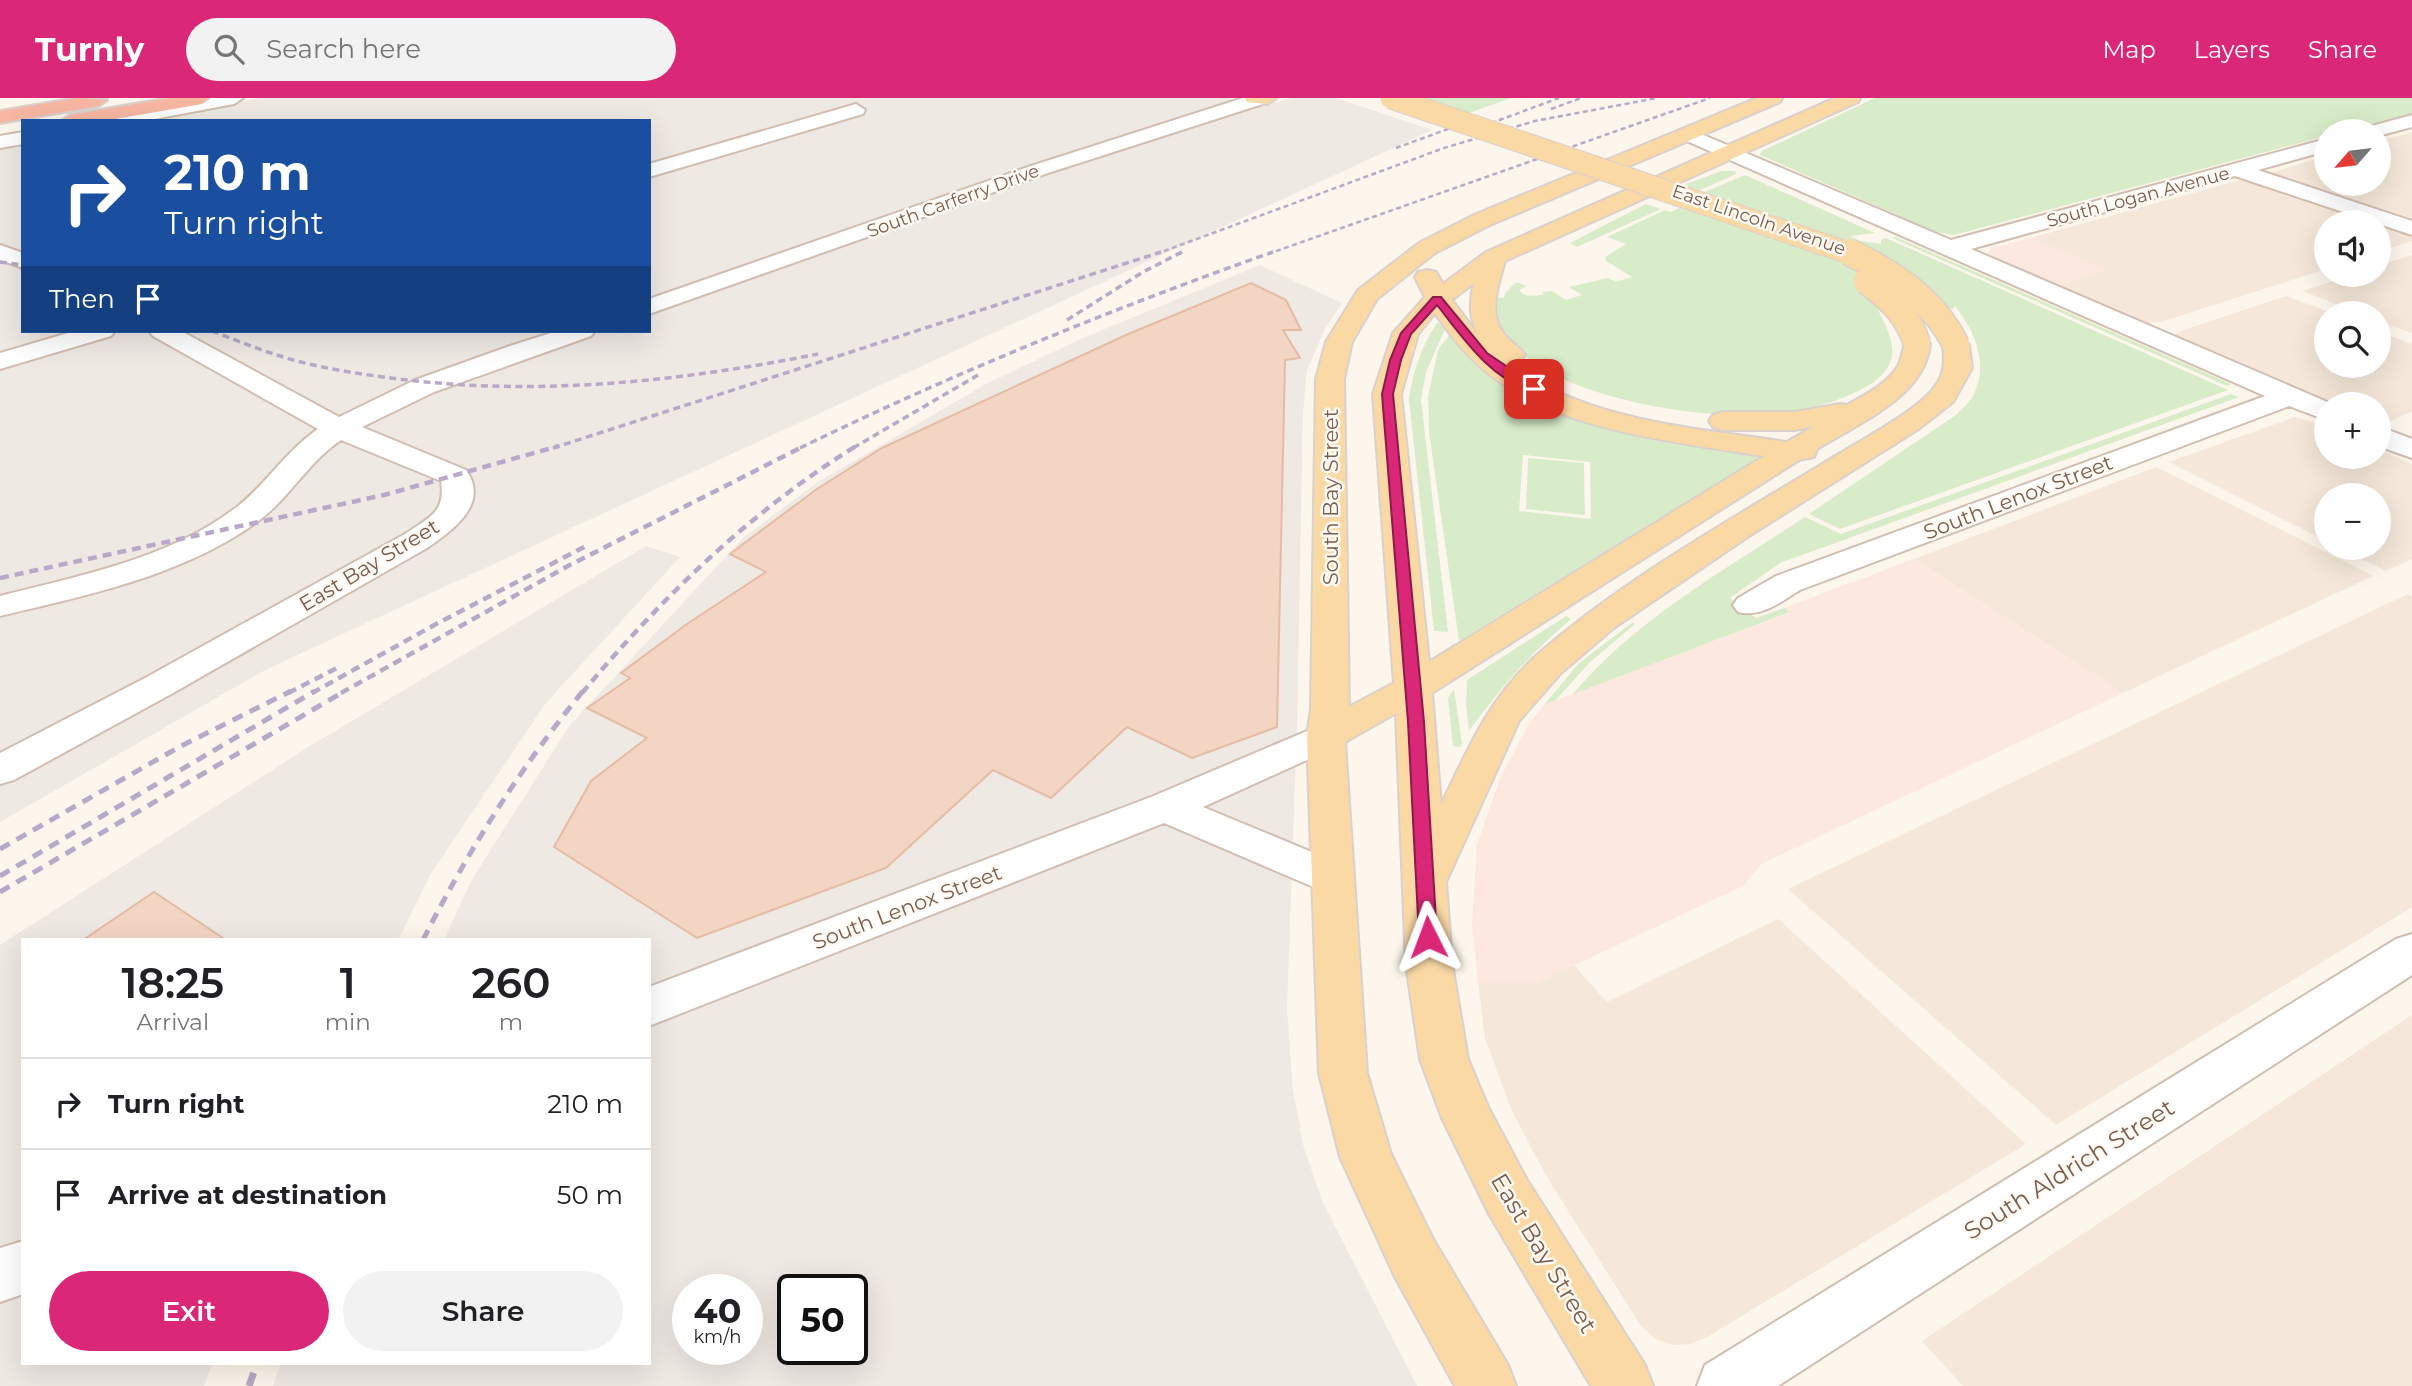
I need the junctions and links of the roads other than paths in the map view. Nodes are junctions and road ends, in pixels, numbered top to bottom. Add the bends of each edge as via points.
1 (18, 98) edge
2 (41, 98) edge
3 (107, 98) edge
4 (202, 98) edge
5 (233, 98) edge
6 (1260, 98) edge
7 (1773, 98) edge
8 (1851, 98) edge
9 (1381, 100) edge
10 (0, 103) edge
11 (856, 110) dead end
12 (0, 117) edge
13 (81, 119) edge
14 (123, 119) edge
15 (2412, 121) edge
16 (2391, 127) edge
17 (21, 129) edge
18 (0, 133) edge
19 (1687, 134) junction
20 (21, 138) edge
21 (0, 142) edge
22 (2314, 148) edge
23 (1731, 153) junction
24 (651, 170) edge
25 (2238, 170) junction
26 (2412, 228) edge
27 (1427, 248) junction
28 (1949, 248) junction
29 (0, 252) edge
30 (1494, 257) junction
31 (21, 260) edge
32 (1437, 299) junction
33 (651, 306) edge
34 (95, 333) edge
35 (166, 333) edge
36 (576, 333) edge
37 (0, 361) edge
38 (425, 388) junction
39 (2290, 396) junction
40 (285, 399) junction
41 (1866, 405) junction
42 (2314, 407) edge
43 (338, 428) junction
44 (1869, 447) junction
45 (1794, 452) junction
46 (1750, 605) dead end
47 (0, 606) edge
48 (1413, 688) junction
49 (1326, 736) junction
50 (0, 770) edge
51 (1165, 807) junction
52 (1333, 878) junction
53 (1425, 881) junction
54 (2412, 952) edge
55 (651, 1006) edge
56 (21, 1268) edge
57 (0, 1275) edge
58 (1487, 1386) edge
59 (1624, 1386) edge
60 (1726, 1386) edge

1 - 10 highway
2 - 10 highway
3 - 12 highway
4 - 13 highway
5 - 14 street
6 - 33 street, South Carferry Drive via 1061,162
7 - 19 main road, South Bay Street
8 - 23 main road
9 - 41 main road, East Lincoln Avenue, bridge via 1748,229 1861,277 1882,292 1908,322 1917,344 1909,374
9 - 44 main road, East Lincoln Avenue, bridge via 1839,247 1909,285 1949,327 1959,368 1943,396
11 - 24 street
15 - 16 street
17 - 18 highway
19 - 23 street
19 - 27 main road, South Bay Street via 1482,220
20 - 21 street
22 - 25 street, South Logan Avenue
23 - 28 street
23 - 30 main road
25 - 26 street
25 - 28 street, South Logan Avenue
27 - 32 main road via 1425,273
27 - 49 main road, South Bay Street via 1367,295 1339,342 1330,379 1330,709
28 - 39 street
29 - 31 street
30 - 32 main road
30 - 41 main road via 1482,297 1489,331 1506,350 1560,384 1653,414 1729,422 1795,421
32 - 45 main road via 1483,356 1553,398 1646,427
32 - 48 main road via 1406,333 1387,394
34 - 37 street
35 - 40 street, East Bay Street
36 - 38 street
38 - 40 street via 354,402
38 - 43 street
39 - 42 street
39 - 46 street, South Lenox Street via 1788,583
40 - 43 street, East Bay Street
41 - 45 main road, East Lincoln Avenue
43 - 47 street via 314,443 265,499 219,531 125,572
43 - 50 street, East Bay Street via 455,477 460,496 457,507 416,541
44 - 45 main road
44 - 53 main road, East Lincoln Avenue via 1603,619 1548,665 1503,716
45 - 48 main road, East Lincoln Avenue
48 - 49 main road, East Lincoln Avenue
48 - 53 main road
49 - 51 street, South Lenox Street
49 - 52 main road, South Bay Street
51 - 52 street
51 - 55 street, South Lenox Street
52 - 58 main road, South Bay Street via 1343,1073 1366,1157 1414,1258
53 - 59 main road, East Bay Street via 1429,964 1444,1059 1467,1118 1508,1197
54 - 60 street, South Aldrich Street
56 - 57 street

